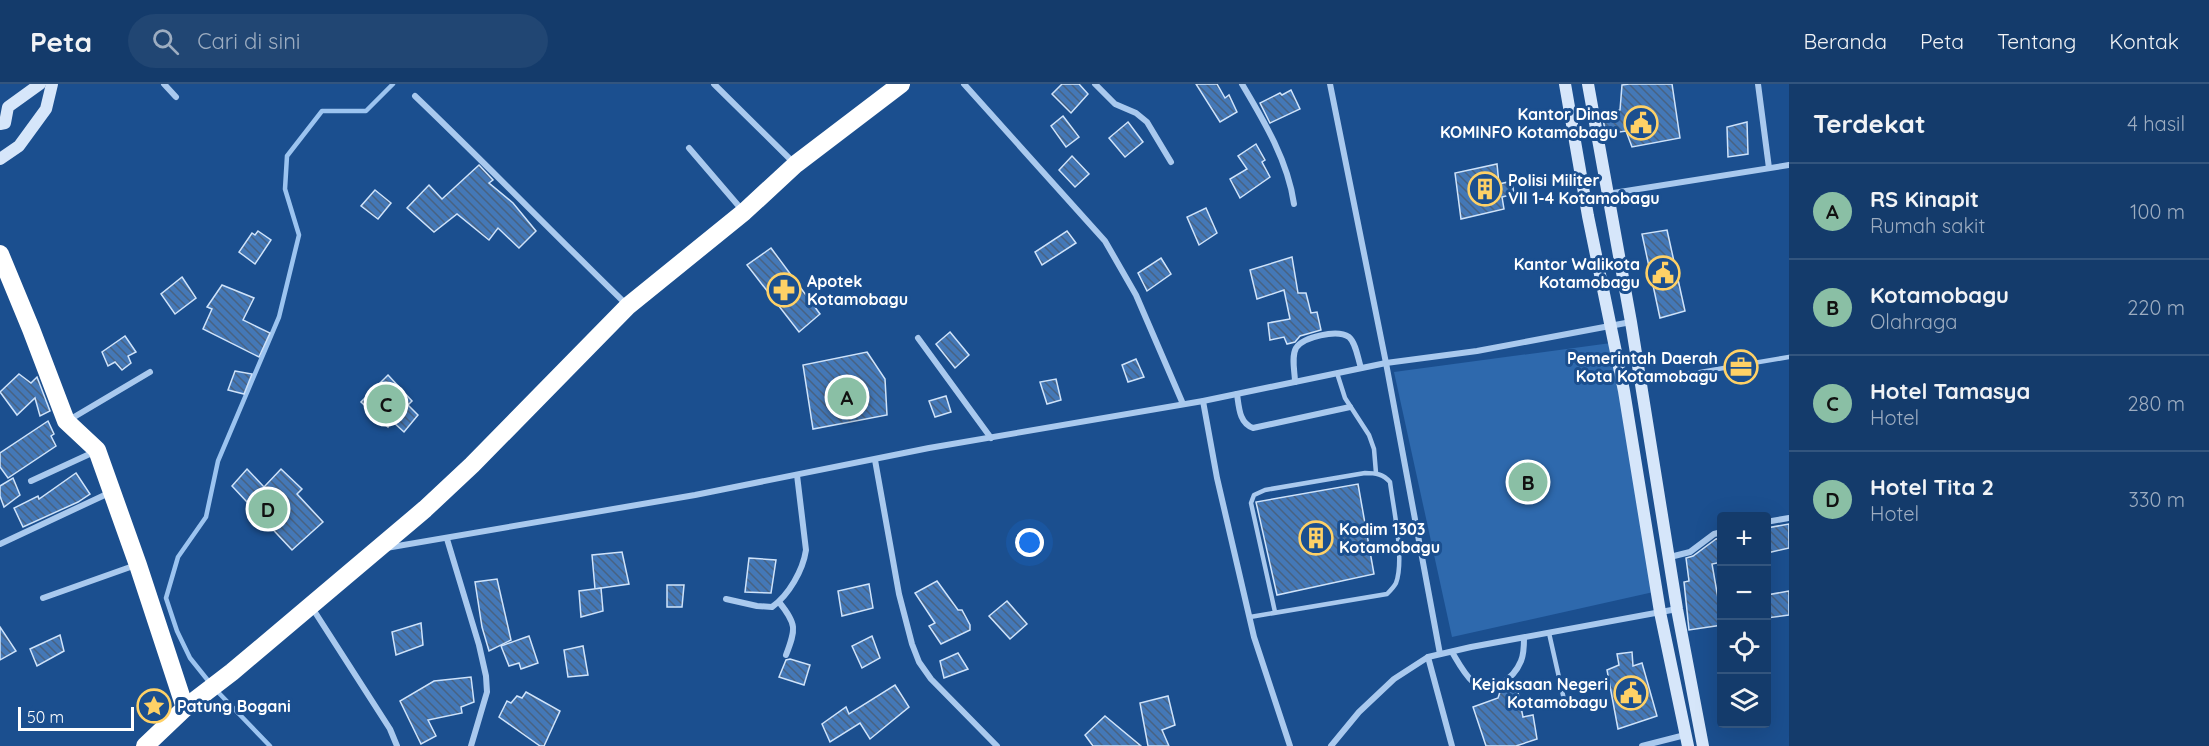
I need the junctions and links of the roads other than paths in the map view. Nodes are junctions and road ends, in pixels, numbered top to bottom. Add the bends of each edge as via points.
1 (39, 84) edge
2 (52, 84) edge
3 (164, 84) edge
4 (714, 84) edge
5 (902, 84) edge
6 (964, 84) edge
7 (1095, 84) edge
8 (1242, 84) edge
9 (1330, 84) edge
10 (1565, 84) edge
11 (1588, 84) edge
12 (1758, 84) edge
13 (415, 96) dead end
14 (176, 97) dead end
15 (0, 124) edge
16 (689, 148) dead end
17 (0, 159) edge
18 (1171, 162) dead end
19 (796, 164) junction
20 (1789, 165) edge
21 (1769, 168) junction
22 (1606, 194) junction
23 (1294, 204) dead end
24 (744, 212) junction
25 (0, 254) edge
26 (628, 306) junction
27 (1631, 322) junction
28 (1611, 326) junction
29 (918, 338) dead end
30 (1789, 357) edge
31 (1386, 363) junction
32 (1361, 368) junction
33 (150, 372) dead end
34 (1336, 373) junction
35 (1295, 382) junction
36 (1640, 382) junction
37 (1237, 394) junction
38 (1203, 401) junction
39 (1183, 404) junction
40 (1350, 407) junction
41 (66, 421) junction
42 (991, 438) junction
43 (97, 450) junction
44 (875, 460) junction
45 (1376, 473) junction
46 (797, 475) junction
47 (31, 481) dead end
48 (112, 492) junction
49 (1789, 518) edge
50 (1771, 521) edge
51 (1717, 533) edge
52 (447, 539) junction
53 (0, 544) edge
54 (377, 549) junction
55 (1670, 556) junction
56 (138, 565) junction
57 (43, 598) dead end
58 (726, 599) dead end
59 (779, 602) junction
60 (311, 606) junction
61 (1677, 609) junction
62 (1275, 612) junction
63 (1660, 612) junction
64 (1250, 617) junction
65 (1549, 633) junction
66 (1524, 638) junction
67 (1452, 652) junction
68 (1440, 654) junction
69 (786, 655) dead end
70 (1428, 657) junction
71 (192, 704) junction
72 (1565, 704) dead end
73 (1686, 740) edge
74 (145, 746) edge
75 (397, 746) edge
76 (471, 746) edge
77 (998, 746) edge
78 (1290, 746) edge
79 (1331, 746) edge
80 (1452, 746) edge
81 (1642, 746) edge
82 (1703, 746) edge

1 - 15 main road via 8,107 5,123
2 - 17 main road via 46,109 19,146
3 - 14 street
4 - 19 street
5 - 19 highway
6 - 39 street via 1104,241 1136,295
7 - 18 street via 1115,104 1147,122
8 - 23 street via 1285,167
9 - 31 street
10 - 28 main road
11 - 22 main road
12 - 21 street
13 - 26 street
16 - 24 street
19 - 24 highway
20 - 21 street
21 - 22 street
22 - 27 main road
24 - 26 highway
25 - 41 highway
26 - 54 highway via 472,465
27 - 28 street
27 - 36 main road
28 - 31 street
28 - 63 main road
29 - 42 street
30 - 36 lane
31 - 32 street
31 - 68 street
32 - 34 street
32 - 35 street via 1349,337 1327,334 1304,340 1296,348
33 - 41 street
34 - 35 street
34 - 40 lane
35 - 37 street
36 - 55 main road
37 - 38 street
37 - 40 street via 1242,419 1253,428
38 - 39 street
38 - 64 street
39 - 42 street
40 - 45 lane via 1369,435
41 - 43 highway
42 - 44 street
43 - 47 street
43 - 48 highway
44 - 46 street
44 - 77 street via 899,594 919,662
45 - 62 lane via 1298,484 1254,495 1251,504
45 - 62 lane via 1390,482 1398,541 1396,585 1387,594
46 - 52 street
46 - 59 street via 806,550 804,562
48 - 53 street
48 - 56 highway
49 - 50 street
51 - 55 street via 1690,552
52 - 54 street
52 - 76 street via 486,676 487,692
54 - 60 highway
55 - 61 main road
56 - 57 street
56 - 71 highway via 153,613
58 - 59 street via 772,607
59 - 69 street via 793,621 794,633
60 - 71 highway
60 - 75 street
61 - 63 street
61 - 82 main road
62 - 64 lane
63 - 65 street
63 - 73 main road
64 - 78 street
65 - 66 street
65 - 72 lane
66 - 67 street
66 - 67 street via 1522,660 1515,671 1508,681 1491,687 1473,682
67 - 68 street
68 - 70 street
70 - 79 street via 1394,679
70 - 80 street
71 - 74 highway
73 - 81 street

